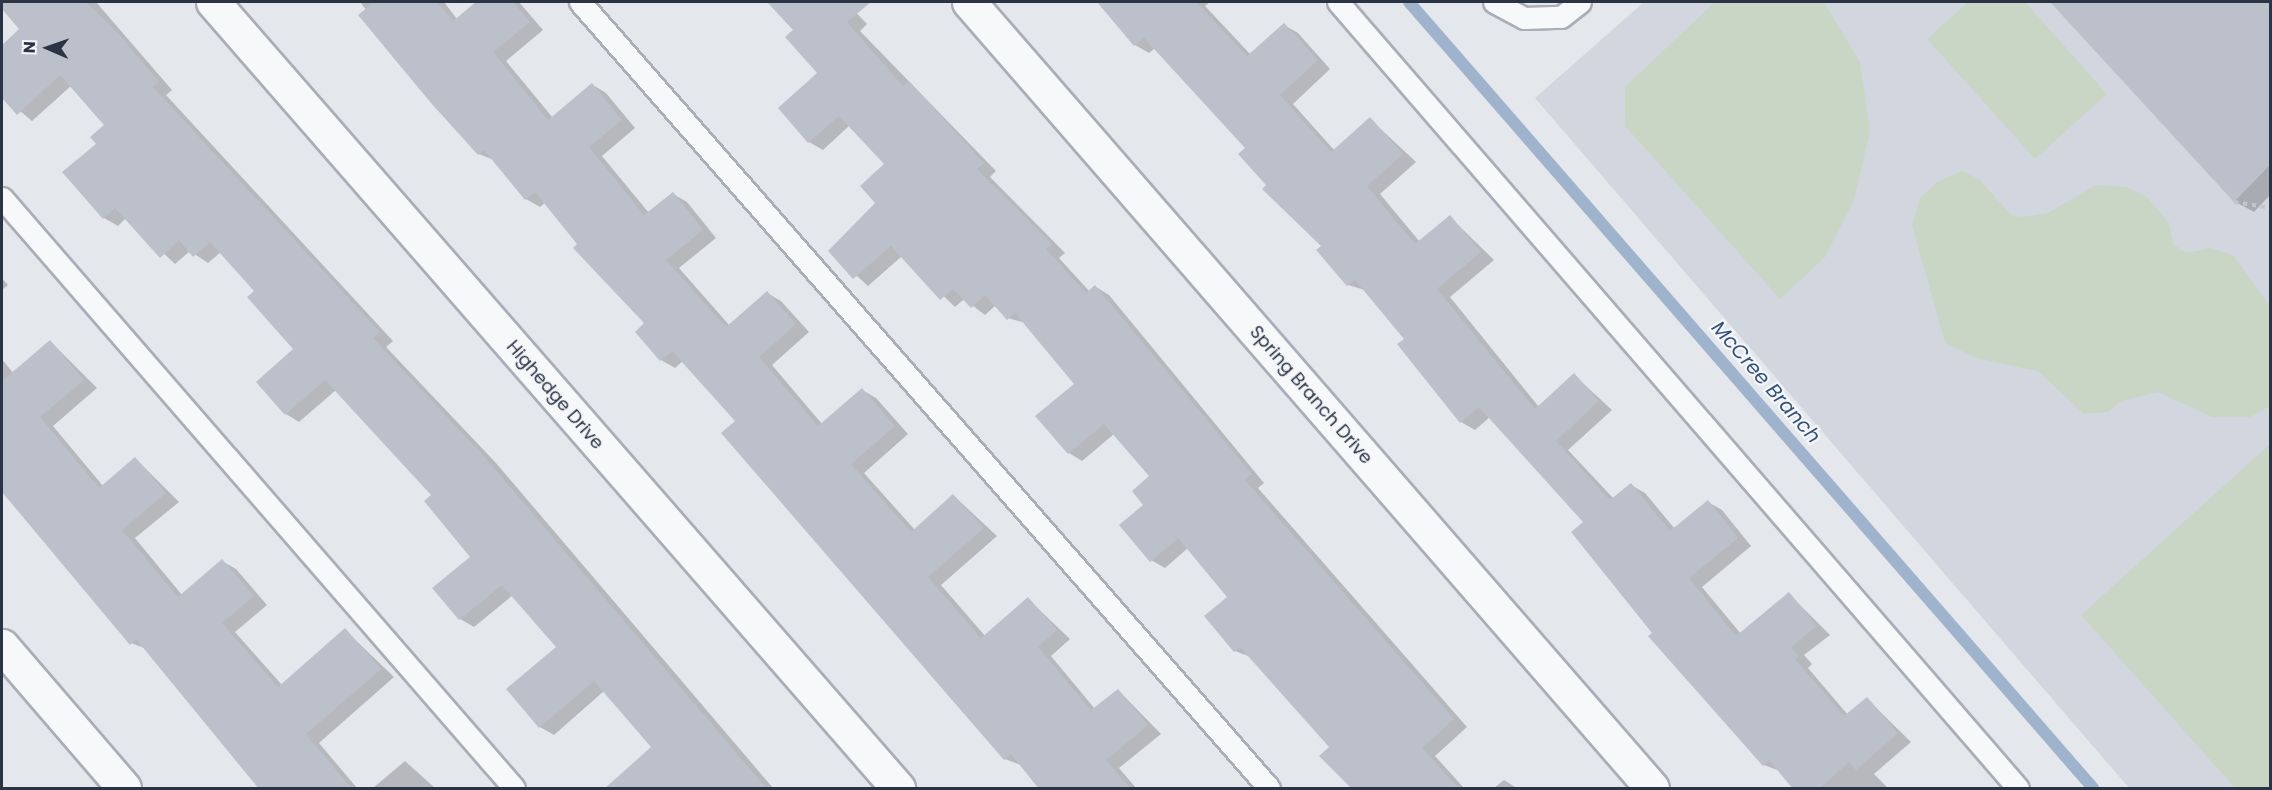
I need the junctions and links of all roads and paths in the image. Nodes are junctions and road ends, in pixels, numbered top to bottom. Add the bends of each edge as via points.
1 (213, 2) edge
2 (580, 2) edge
3 (969, 2) edge
4 (1338, 2) edge
5 (1494, 2) edge
6 (1580, 2) edge
7 (2, 198) edge
8 (2234, 202) dead end
9 (2271, 208) edge
10 (2, 646) edge
11 (124, 789) edge
12 (514, 789) edge
13 (898, 789) edge
14 (1269, 789) edge
15 (1652, 789) edge
16 (2018, 789) edge

1 - 13 street, Highedge Drive
2 - 14 lane
3 - 15 street, Spring Branch Drive
4 - 16 lane
5 - 6 lane via 1524,18 1561,16
7 - 12 lane
8 - 9 path
10 - 11 street

